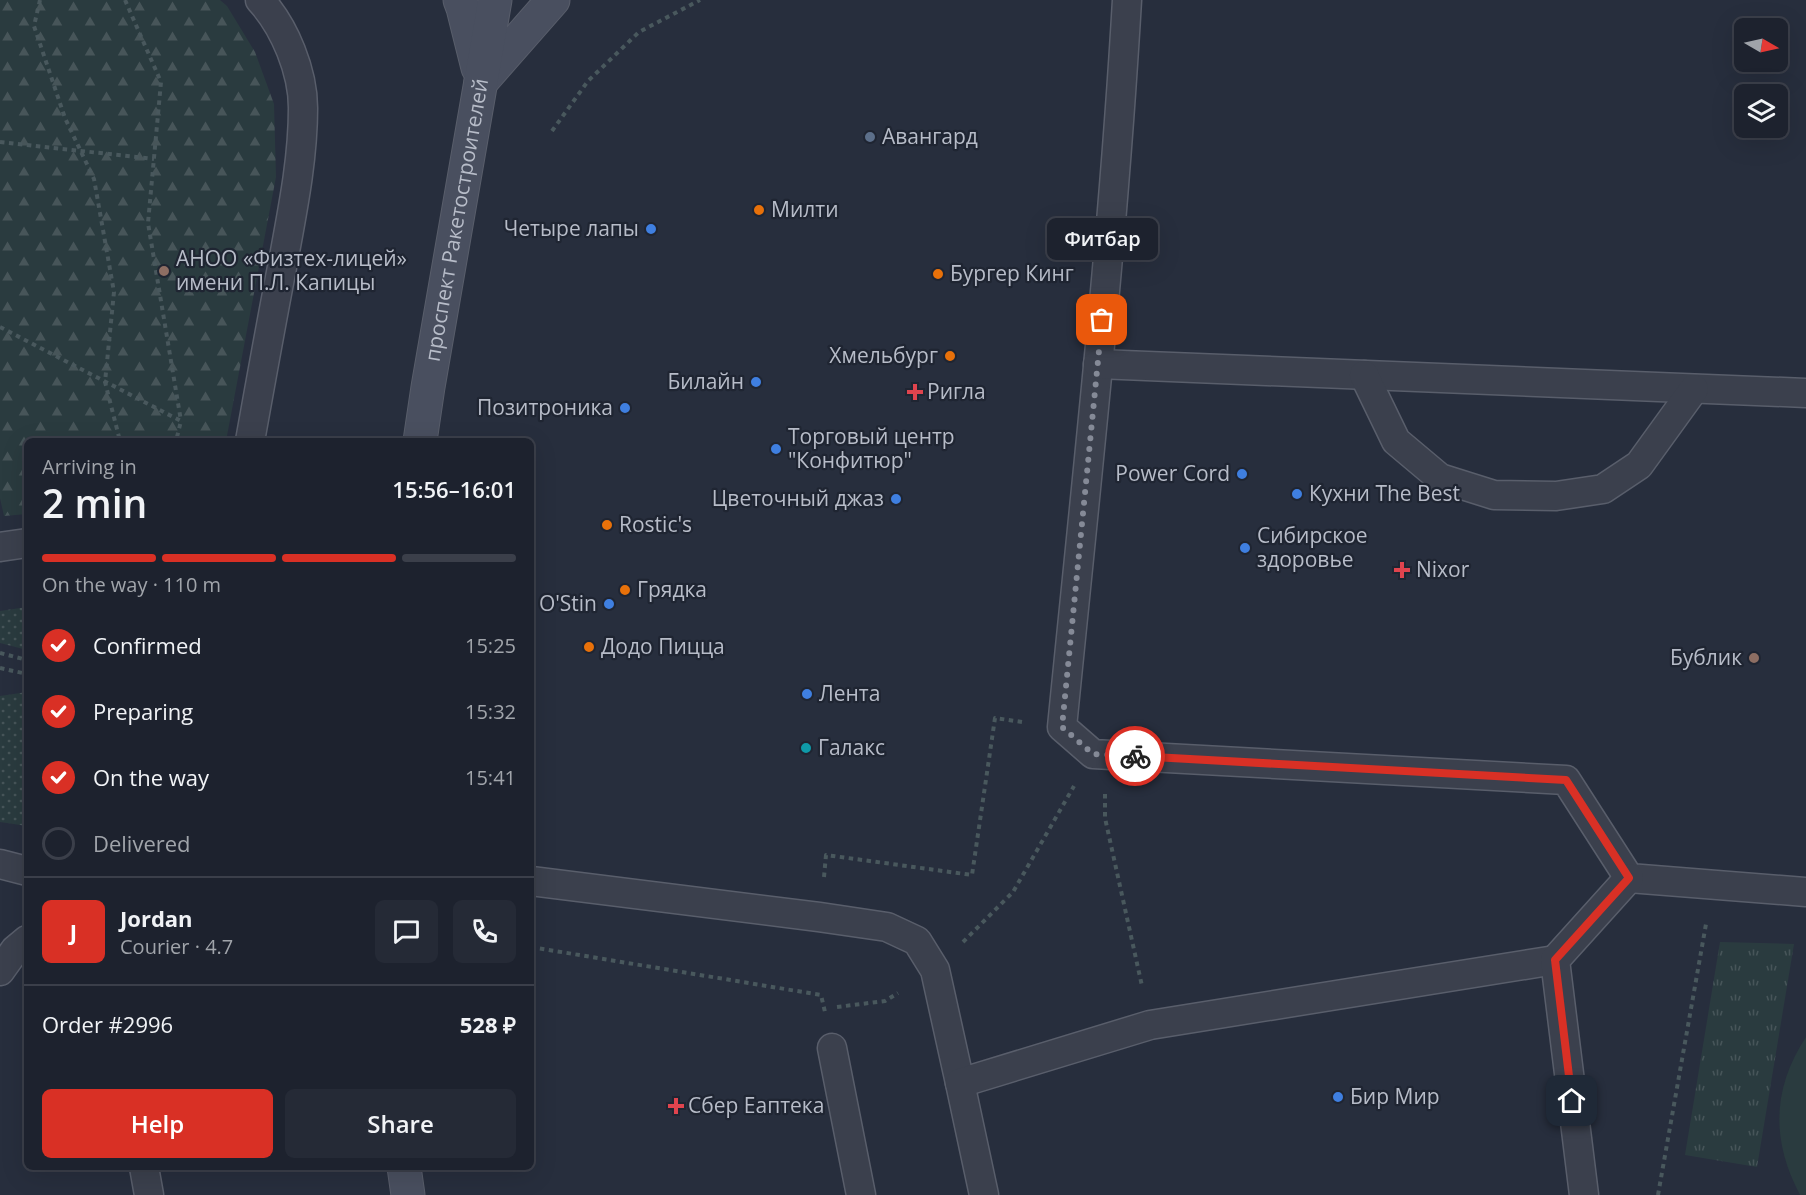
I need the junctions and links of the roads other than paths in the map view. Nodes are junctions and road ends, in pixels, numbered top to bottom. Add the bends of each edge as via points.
1 (260, 0) edge
2 (460, 0) edge
3 (495, 0) edge
4 (553, 0) edge
5 (1127, 0) edge
6 (481, 82) junction
7 (1098, 364) junction
8 (1364, 375) junction
9 (1694, 388) junction
10 (1806, 393) edge
11 (251, 438) edge
12 (420, 438) edge
13 (24, 543) edge
14 (0, 547) edge
15 (0, 864) edge
16 (24, 870) edge
17 (1629, 878) junction
18 (534, 881) edge
19 (1806, 892) edge
20 (24, 942) edge
21 (1555, 960) junction
22 (0, 971) edge
23 (832, 1048) road end
24 (960, 1083) junction
25 (145, 1170) edge
26 (404, 1170) edge
27 (149, 1195) edge
28 (408, 1195) edge
29 (861, 1195) edge
30 (984, 1195) edge
31 (1584, 1195) edge

1 - 11 lane via 291,52 304,107 297,183
2 - 6 main road
3 - 6 main road, проспект Ракетостроителей
4 - 6 main road
5 - 7 lane
6 - 12 main road, проспект Ракетостроителей
7 - 8 lane
7 - 17 lane via 1062,727 1099,754 1566,780
8 - 9 lane
8 - 9 lane via 1396,441 1440,478 1494,495 1556,495 1603,489 1639,465
9 - 10 lane
13 - 14 lane
15 - 16 lane
17 - 19 lane
17 - 21 lane
18 - 24 lane via 887,927 917,941 935,970
20 - 22 lane
21 - 24 lane via 1150,1025
21 - 31 lane
23 - 29 lane
24 - 30 lane
25 - 27 lane
26 - 28 main road

